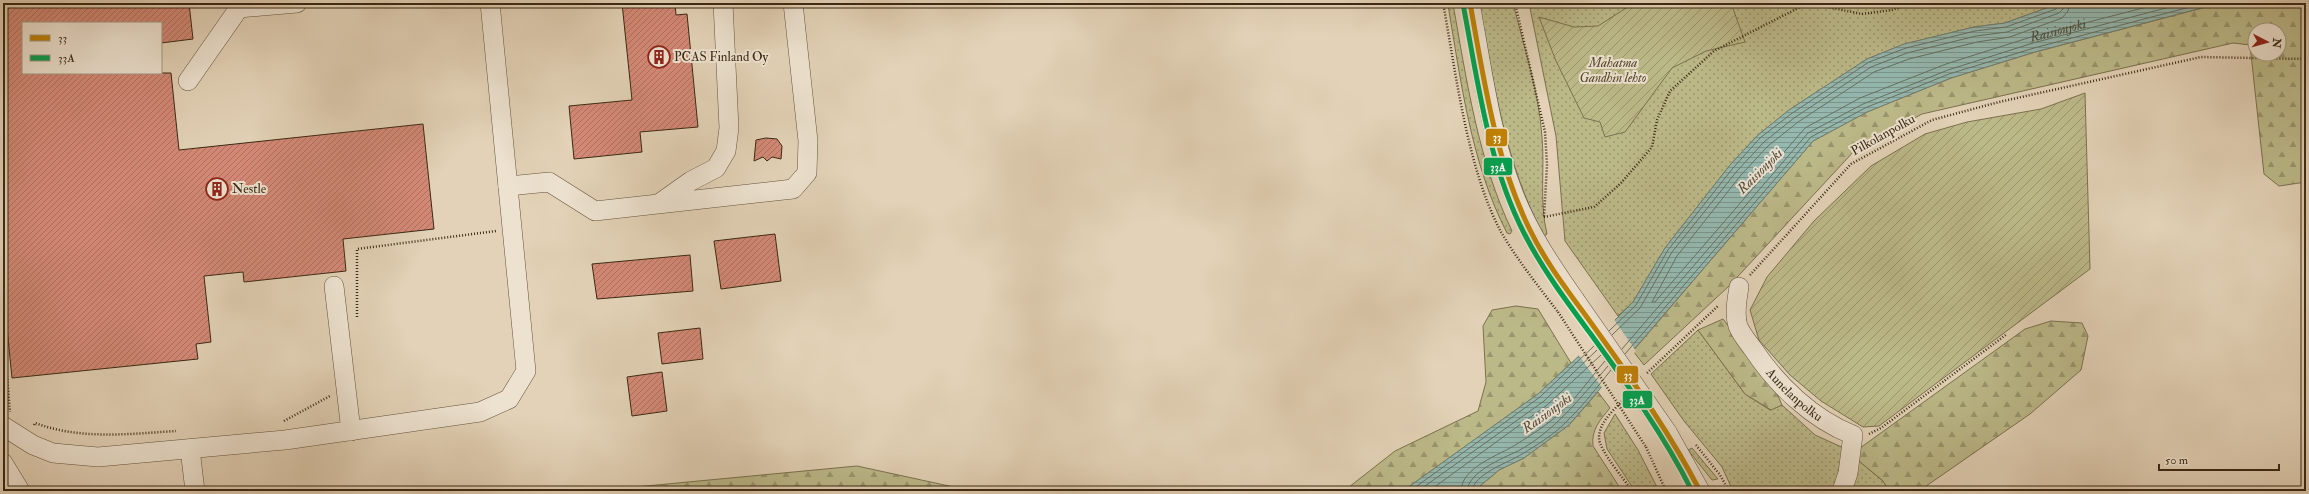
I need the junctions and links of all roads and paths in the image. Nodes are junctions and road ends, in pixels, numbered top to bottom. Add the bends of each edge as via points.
1 (296, 3) edge
2 (490, 3) edge
3 (724, 3) edge
4 (794, 3) edge
5 (1470, 3) edge
6 (1515, 3) edge
7 (1913, 3) edge
8 (275, 4) edge
9 (2306, 59) edge
10 (188, 81) dead end
11 (508, 186) junction
12 (659, 204) junction
13 (1544, 217) junction
14 (1546, 222) dead end
15 (512, 229) junction
16 (334, 286) dead end
17 (1739, 286) junction
18 (1558, 312) dead end
19 (356, 322) dead end
20 (3, 328) edge
21 (2007, 334) dead end
22 (1644, 377) dead end
23 (345, 389) junction
24 (1628, 394) dead end
25 (278, 425) dead end
26 (183, 430) dead end
27 (351, 431) junction
28 (13, 432) edge
29 (1854, 435) junction
30 (1693, 441) dead end
31 (190, 449) junction
32 (3, 463) edge
33 (20, 491) edge
34 (195, 491) edge
35 (1632, 491) edge
36 (1666, 491) edge
37 (1700, 491) edge
38 (1729, 491) edge
39 (1842, 491) edge

1 - 8 street
2 - 11 street
3 - 12 street via 728,128 726,152 716,168 691,181
4 - 12 street via 808,141 807,174 793,189
5 - 37 street, bridge via 1492,121 1514,195 1530,231 1667,432
6 - 13 path via 1545,132 1547,165
7 - 13 path via 1892,10 1862,14 1808,3 1714,51 1670,91 1657,120 1652,147 1621,183 1594,207
8 - 10 street via 239,8
9 - 17 path, Pilkolanpolku via 2201,58 1999,102 1932,120 1851,164
11 - 12 street via 549,182 595,210
11 - 15 street
13 - 14 path
15 - 19 path via 357,249
15 - 27 street via 526,371 509,399 480,412
16 - 23 street
17 - 22 path, Pilkolanpolku
17 - 29 street, Aunelanpolku via 1738,326 1765,367 1787,391 1820,418
18 - 36 path, bridge via 1646,447
20 - 28 path
21 - 29 path via 1881,428 1867,435
23 - 25 path
23 - 27 street
24 - 35 path via 1607,418 1599,439 1602,448
26 - 28 path via 87,435 51,429 35,422
27 - 31 street
28 - 31 street via 53,453 75,456 98,457
29 - 39 street via 1848,473
30 - 38 path
31 - 34 street
32 - 33 street

